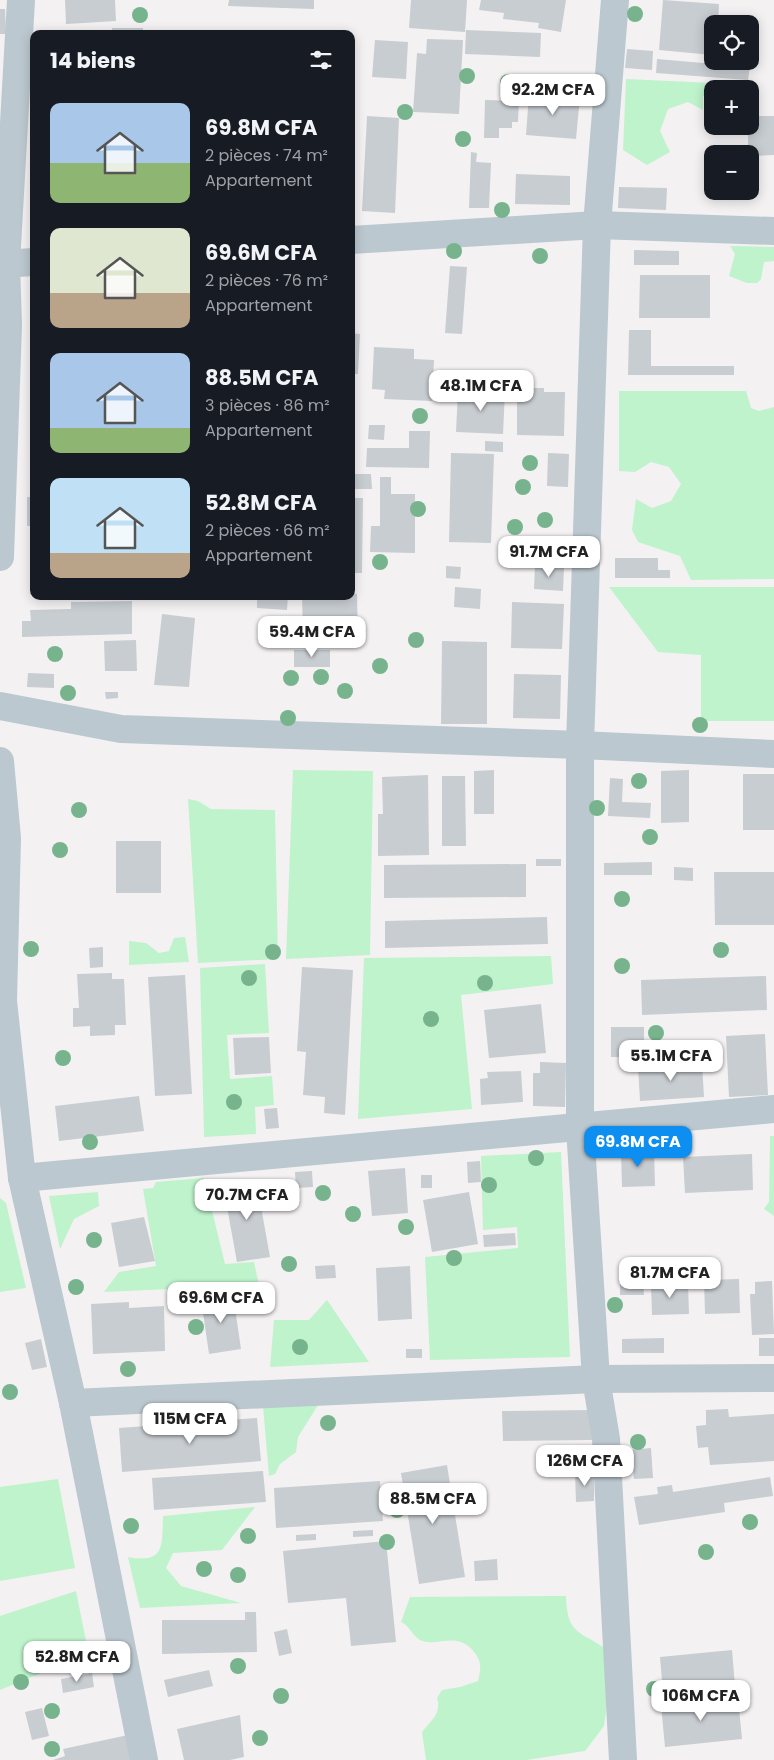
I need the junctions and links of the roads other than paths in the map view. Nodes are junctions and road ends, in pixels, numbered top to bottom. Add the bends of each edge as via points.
1 (21, 0) edge
2 (615, 0) edge
3 (597, 226) junction
4 (774, 230) edge
5 (355, 240) edge
6 (30, 262) edge
7 (3, 264) edge
8 (0, 557) edge
9 (0, 706) edge
10 (580, 745) junction
11 (774, 754) edge
12 (0, 761) edge
13 (774, 1109) edge
14 (580, 1128) junction
15 (22, 1178) junction
16 (774, 1378) edge
17 (596, 1379) junction
18 (73, 1402) junction
19 (144, 1760) edge
20 (623, 1760) edge

1 - 7 street
2 - 3 street
3 - 4 street
3 - 5 street
3 - 10 street
6 - 7 street
7 - 8 street via 8,325
9 - 10 street via 121,729
10 - 11 street
10 - 14 street
12 - 15 street via 7,838 3,1001
13 - 14 street
14 - 15 street
14 - 17 street
15 - 18 street
16 - 17 street
17 - 18 street
17 - 20 street via 606,1439
18 - 19 street

